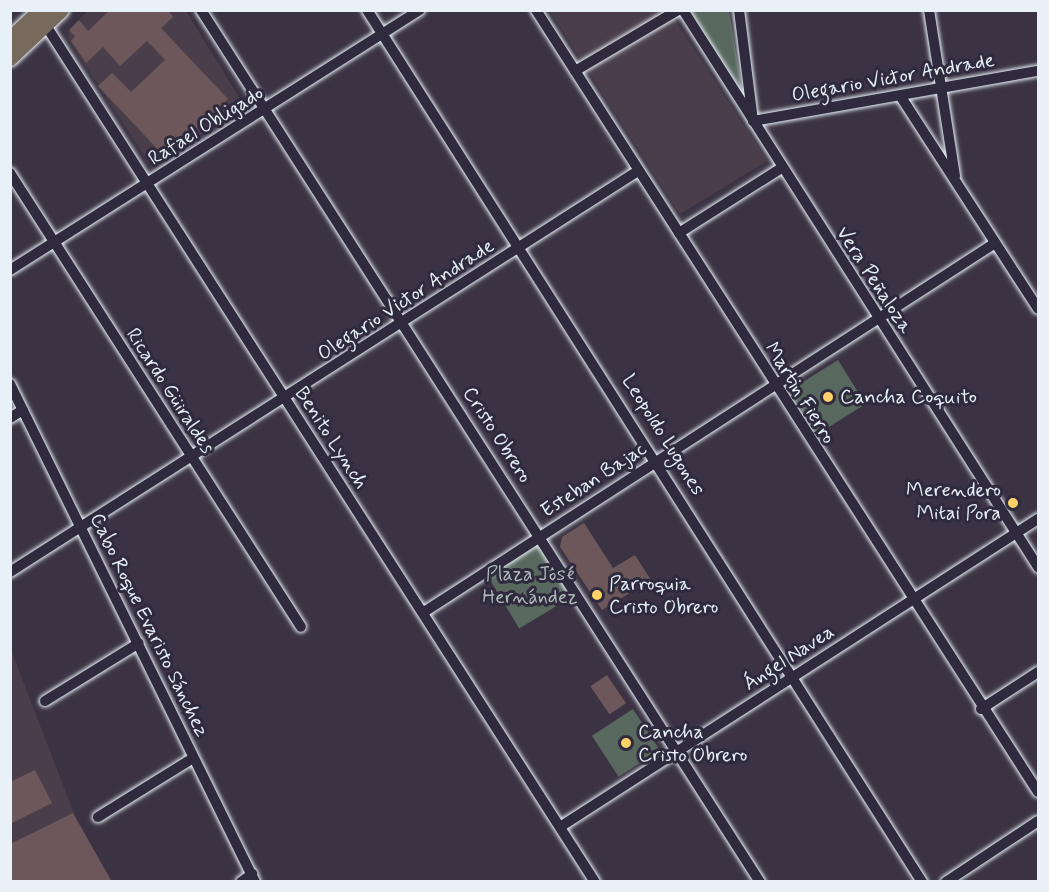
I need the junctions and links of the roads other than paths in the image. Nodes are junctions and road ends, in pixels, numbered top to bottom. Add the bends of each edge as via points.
1 (62, 10) edge
2 (201, 10) edge
3 (368, 10) edge
4 (419, 10) edge
5 (536, 10) edge
6 (678, 10) edge
7 (683, 10) edge
8 (739, 10) edge
9 (929, 10) edge
10 (42, 17) edge
11 (383, 33) junction
12 (12, 49) edge
13 (575, 71) junction
14 (1038, 71) edge
15 (939, 89) junction
16 (901, 97) junction
17 (268, 109) junction
18 (753, 120) junction
19 (780, 169) junction
20 (638, 171) junction
21 (10, 172) edge
22 (147, 183) junction
23 (956, 183) junction
24 (679, 233) junction
25 (53, 242) junction
26 (995, 243) junction
27 (522, 247) junction
28 (10, 270) edge
29 (1038, 307) edge
30 (878, 317) junction
31 (404, 324) junction
32 (10, 384) edge
33 (773, 386) junction
34 (285, 399) junction
35 (23, 410) junction
36 (10, 418) edge
37 (192, 458) junction
38 (658, 460) junction
39 (1038, 519) edge
40 (83, 529) junction
41 (1017, 533) junction
42 (541, 536) junction
43 (1038, 567) edge
44 (10, 573) edge
45 (910, 600) junction
46 (424, 612) junction
47 (301, 627) dead end
48 (139, 643) junction
49 (1038, 672) edge
50 (794, 677) junction
51 (45, 701) dead end
52 (981, 709) junction
53 (677, 752) junction
54 (193, 758) junction
55 (1038, 792) edge
56 (98, 817) dead end
57 (1038, 821) edge
58 (560, 827) junction
59 (254, 878) edge
60 (241, 882) edge
61 (595, 882) edge
62 (760, 882) edge
63 (922, 882) edge
64 (946, 882) edge

1 - 10 main road
2 - 17 street, Cristo Obrero
3 - 11 street, Leopoldo Lugones
4 - 11 street, Rafael Obligado
5 - 13 street, Martin Fierro
6 - 13 street
7 - 18 street, Vera Peñaloza
8 - 18 street
9 - 15 street
10 - 12 main road
10 - 22 street, Benito Lynch
11 - 17 street, Rafael Obligado
11 - 27 street, Leopoldo Lugones
13 - 20 street, Martin Fierro
14 - 15 street, Olegario Victor Andrade
15 - 16 street, Olegario Victor Andrade
15 - 23 street
16 - 18 street, Olegario Victor Andrade
16 - 23 street
17 - 22 street, Rafael Obligado
17 - 31 street, Cristo Obrero
18 - 19 street, Vera Peñaloza
19 - 24 street
19 - 30 street, Vera Peñaloza
20 - 24 street, Martin Fierro
20 - 27 street, Olegario Victor Andrade
21 - 25 street, Ricardo Güiraldes
22 - 25 street, Rafael Obligado
22 - 34 street, Benito Lynch
23 - 26 street
24 - 33 street, Martin Fierro
25 - 28 street, Rafael Obligado
25 - 37 street, Ricardo Güiraldes
26 - 29 street
26 - 30 street, Esteban Bajac
27 - 31 street, Olegario Victor Andrade
27 - 38 street, Leopoldo Lugones
30 - 33 street, Esteban Bajac
30 - 41 street, Vera Peñaloza
31 - 34 street, Olegario Victor Andrade
31 - 42 street, Cristo Obrero
32 - 35 street, Cabo Roque Evaristo Sánchez
33 - 38 street, Esteban Bajac
33 - 45 street, Martin Fierro
34 - 37 street, Olegario Victor Andrade
34 - 46 street, Benito Lynch
35 - 36 street
35 - 40 street, Cabo Roque Evaristo Sánchez
37 - 40 street, Olegario Victor Andrade
37 - 47 street, Ricardo Güiraldes
38 - 42 street, Esteban Bajac
38 - 50 street, Leopoldo Lugones
39 - 41 street, Ángel Navea
40 - 44 street, Olegario Victor Andrade
40 - 48 street, Cabo Roque Evaristo Sánchez
41 - 43 street, Vera Peñaloza
41 - 45 street, Ángel Navea
42 - 46 street, Esteban Bajac
42 - 53 street, Cristo Obrero
45 - 50 street, Ángel Navea
45 - 52 street, Martin Fierro
46 - 58 street, Benito Lynch
48 - 51 street
48 - 54 street, Cabo Roque Evaristo Sánchez
49 - 52 street
50 - 53 street, Ángel Navea
50 - 63 street, Leopoldo Lugones
52 - 55 street, Martin Fierro
53 - 58 street, Ángel Navea
53 - 62 street, Cristo Obrero
54 - 56 street
54 - 59 street, Cabo Roque Evaristo Sánchez
57 - 64 street
58 - 61 street, Benito Lynch
59 - 60 street

